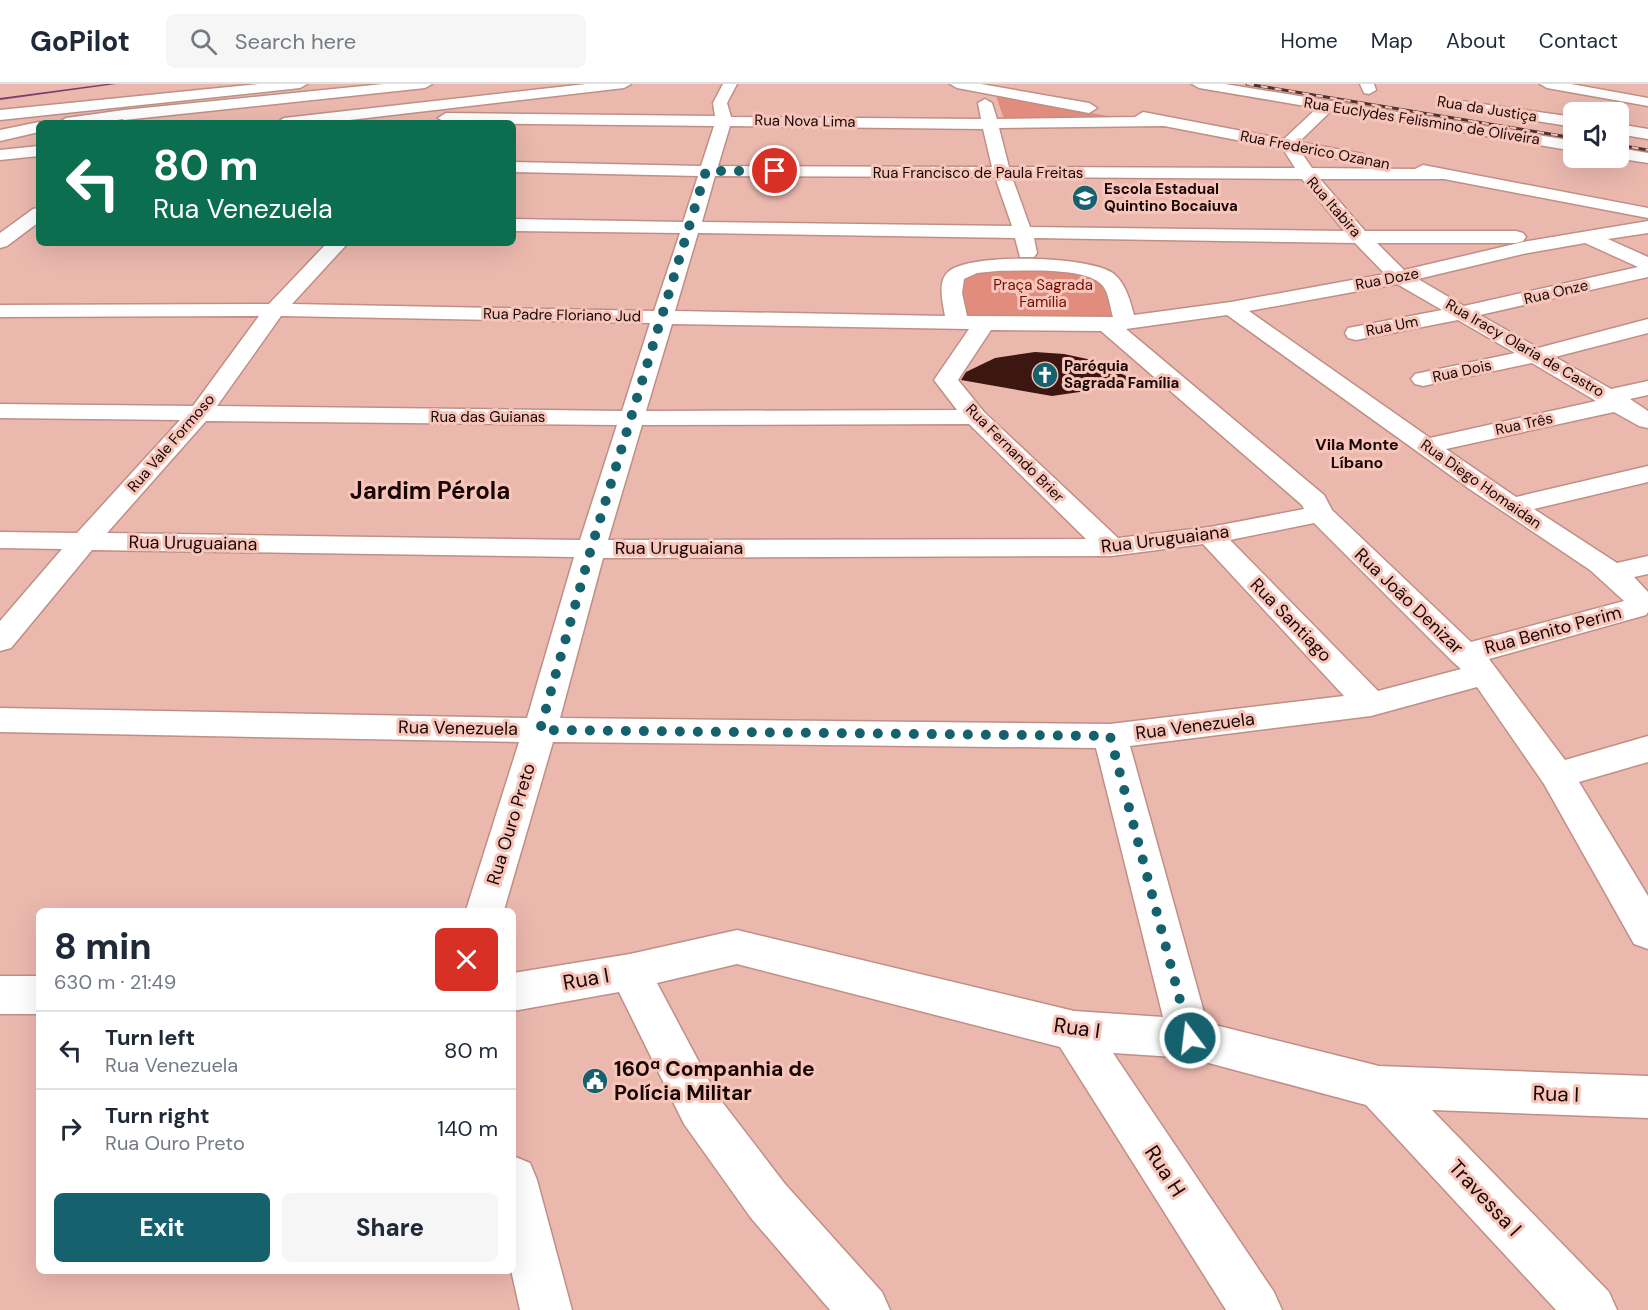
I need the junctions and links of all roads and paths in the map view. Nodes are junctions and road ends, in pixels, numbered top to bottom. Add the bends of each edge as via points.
1 (207, 84) edge
2 (258, 84) edge
3 (300, 84) edge
4 (425, 84) edge
5 (473, 84) edge
6 (624, 84) edge
7 (730, 84) edge
8 (957, 84) edge
9 (1199, 84) edge
10 (1547, 84) edge
11 (981, 86) edge
12 (1351, 87) dead end
13 (1372, 89) edge
14 (460, 102) junction
15 (1648, 102) edge
16 (1449, 103) dead end
17 (1328, 106) junction
18 (128, 109) junction
19 (0, 110) edge
20 (0, 116) edge
21 (79, 120) edge
22 (309, 120) edge
23 (444, 120) edge
24 (724, 120) junction
25 (1563, 120) edge
26 (1164, 121) junction
27 (989, 124) junction
28 (36, 127) edge
29 (1629, 131) edge
30 (1648, 134) edge
31 (0, 136) edge
32 (1288, 144) junction
33 (1563, 144) edge
34 (36, 151) edge
35 (0, 155) edge
36 (1629, 155) edge
37 (1648, 158) edge
38 (516, 167) edge
39 (706, 171) junction
40 (1002, 173) junction
41 (1305, 173) junction
42 (1444, 174) junction
43 (0, 218) edge
44 (28, 223) edge
45 (516, 225) edge
46 (1646, 225) edge
47 (688, 234) junction
48 (516, 236) edge
49 (1024, 237) junction
50 (1587, 237) junction
51 (0, 242) edge
52 (1365, 242) junction
53 (335, 246) edge
54 (1523, 248) junction
55 (1648, 264) edge
56 (1029, 265) junction
57 (1648, 271) edge
58 (1400, 277) junction
59 (1231, 308) junction
60 (0, 310) edge
61 (276, 310) junction
62 (1464, 312) junction
63 (661, 317) junction
64 (957, 322) junction
65 (985, 322) junction
66 (1115, 324) junction
67 (1648, 326) edge
68 (1356, 333) dead end
69 (1536, 355) junction
70 (1423, 379) dead end
71 (1648, 388) edge
72 (1615, 400) junction
73 (0, 411) edge
74 (199, 414) junction
75 (975, 417) junction
76 (631, 418) junction
77 (1648, 421) edge
78 (1427, 446) junction
79 (1648, 474) edge
80 (1511, 506) junction
81 (1320, 514) junction
82 (1210, 536) junction
83 (0, 540) edge
84 (84, 542) junction
85 (1111, 547) junction
86 (591, 549) junction
87 (1648, 565) edge
88 (1612, 573) junction
89 (1640, 602) joint
90 (0, 641) edge
91 (1475, 664) junction
92 (1371, 704) junction
93 (0, 720) edge
94 (540, 730) junction
95 (1110, 736) junction
96 (1648, 749) edge
97 (1557, 775) junction
98 (486, 908) edge
99 (1648, 932) edge
100 (630, 972) junction
101 (516, 991) edge
102 (0, 995) edge
103 (36, 995) edge
104 (1074, 1031) junction
105 (1190, 1038) junction
106 (1379, 1087) junction
107 (1648, 1097) edge
108 (516, 1198) edge
109 (546, 1310) edge
110 (864, 1310) edge
111 (1256, 1310) edge
112 (1591, 1310) edge

1 - 19 main road via 71,98
2 - 19 main road
3 - 18 main road
4 - 18 main road
5 - 14 main road
6 - 14 main road
7 - 24 main road, Rua Ouro Preto via 720,103
8 - 11 main road, Rua Frederico Ozanan
9 - 17 main road, Rua Euclydes Felismino de Oliveira
10 - 15 main road
11 - 26 main road, Rua Frederico Ozanan
11 - 27 main road
12 - 13 main road
14 - 22 main road
14 - 23 main road
16 - 25 main road, Rua da Justiça
17 - 32 main road
17 - 33 main road, Rua Euclydes Felismino de Oliveira
18 - 20 main road via 50,119
18 - 21 main road
23 - 24 main road, Rua Nova Lima
24 - 27 main road, Rua Nova Lima
24 - 39 main road, Rua Ouro Preto
26 - 27 main road, Rua Nova Lima
26 - 32 main road, Rua Frederico Ozanan
27 - 40 main road
28 - 31 main road
29 - 30 main road
32 - 41 main road, Rua Itabira
32 - 42 main road, Rua Frederico Ozanan
34 - 35 main road
36 - 37 main road
38 - 39 main road, Rua Francisco de Paula Freitas
39 - 40 main road, Rua Francisco de Paula Freitas
39 - 47 main road, Rua Ouro Preto
40 - 41 main road, Rua Francisco de Paula Freitas
40 - 49 main road
41 - 42 main road, Rua Francisco de Paula Freitas
41 - 52 main road, Rua Itabira
42 - 46 main road, Rua Frederico Ozanan
43 - 44 main road
44 - 51 main road
45 - 47 main road
46 - 50 main road, Rua Doze
47 - 48 main road
47 - 49 main road
47 - 63 main road, Rua Ouro Preto
49 - 52 main road
49 - 56 main road
50 - 52 main road
50 - 54 main road, Rua Doze
50 - 55 main road
52 - 54 main road
52 - 58 main road, Rua Itabira
53 - 61 main road, Rua Vale Formoso
54 - 58 main road, Rua Doze
56 - 64 main road via 975,267 956,274 953,281
56 - 66 main road via 1071,267 1099,273 1110,280 1114,288
57 - 62 main road, Rua Onze
58 - 59 main road, Rua Doze
58 - 62 main road, Rua Iracy Olaria de Castro
59 - 66 main road, Rua Doze
59 - 78 main road, Rua Diego Homaidan
60 - 61 main road, Rua Padre Floriano Jud
61 - 63 main road, Rua Padre Floriano Jud
61 - 74 main road, Rua Vale Formoso
62 - 68 main road, Rua Um
62 - 69 main road, Rua Iracy Olaria de Castro
63 - 64 main road, Rua Padre Floriano Jud
63 - 76 main road, Rua Ouro Preto
64 - 65 main road, Rua Padre Floriano Jud
65 - 66 main road, Rua Padre Floriano Jud
65 - 75 main road, Rua Fernando Brier via 946,380
66 - 81 main road, Rua João Denizar via 1314,501
67 - 69 main road, Rua Dois
69 - 70 main road, Rua Dois
69 - 72 main road, Rua Iracy Olaria de Castro
71 - 72 main road, Rua Três
72 - 77 main road, Rua Iracy Olaria de Castro
72 - 78 main road, Rua Três
73 - 74 main road, Rua das Guianas
74 - 76 main road, Rua das Guianas
74 - 84 main road, Rua Vale Formoso
75 - 76 main road, Rua das Guianas
75 - 85 main road, Rua Fernando Brier
76 - 86 main road, Rua Ouro Preto
78 - 80 main road, Rua Diego Homaidan
79 - 80 main road
80 - 88 main road, Rua Diego Homaidan
81 - 82 main road, Rua Uruguaiana
81 - 91 main road, Rua João Denizar
82 - 85 main road, Rua Uruguaiana
82 - 92 main road, Rua Santiago
83 - 84 main road, Rua Uruguaiana
84 - 86 main road, Rua Uruguaiana
84 - 90 main road, Rua Vale Formoso
85 - 86 main road, Rua Uruguaiana
86 - 94 main road, Rua Ouro Preto
87 - 88 main road
88 - 89 main road, Rua Diego Homaidan
89 - 91 main road, Rua Benito Perim via 1635,608
91 - 92 main road, Rua Venezuela
91 - 97 main road, Rua João Denizar
92 - 95 main road, Rua Venezuela
93 - 94 main road, Rua Venezuela
94 - 95 main road, Rua Venezuela
94 - 98 main road, Rua Ouro Preto
95 - 105 main road
96 - 97 main road
97 - 99 main road, Rua João Denizar
100 - 101 main road, Rua I
100 - 104 main road, Rua I via 737,947
100 - 110 main road via 700,1109 768,1201
102 - 103 main road
104 - 105 main road, Rua I
104 - 111 main road, Rua H
105 - 106 main road, Rua I
106 - 107 main road, Rua I
106 - 112 main road, Travessa I
108 - 109 main road

